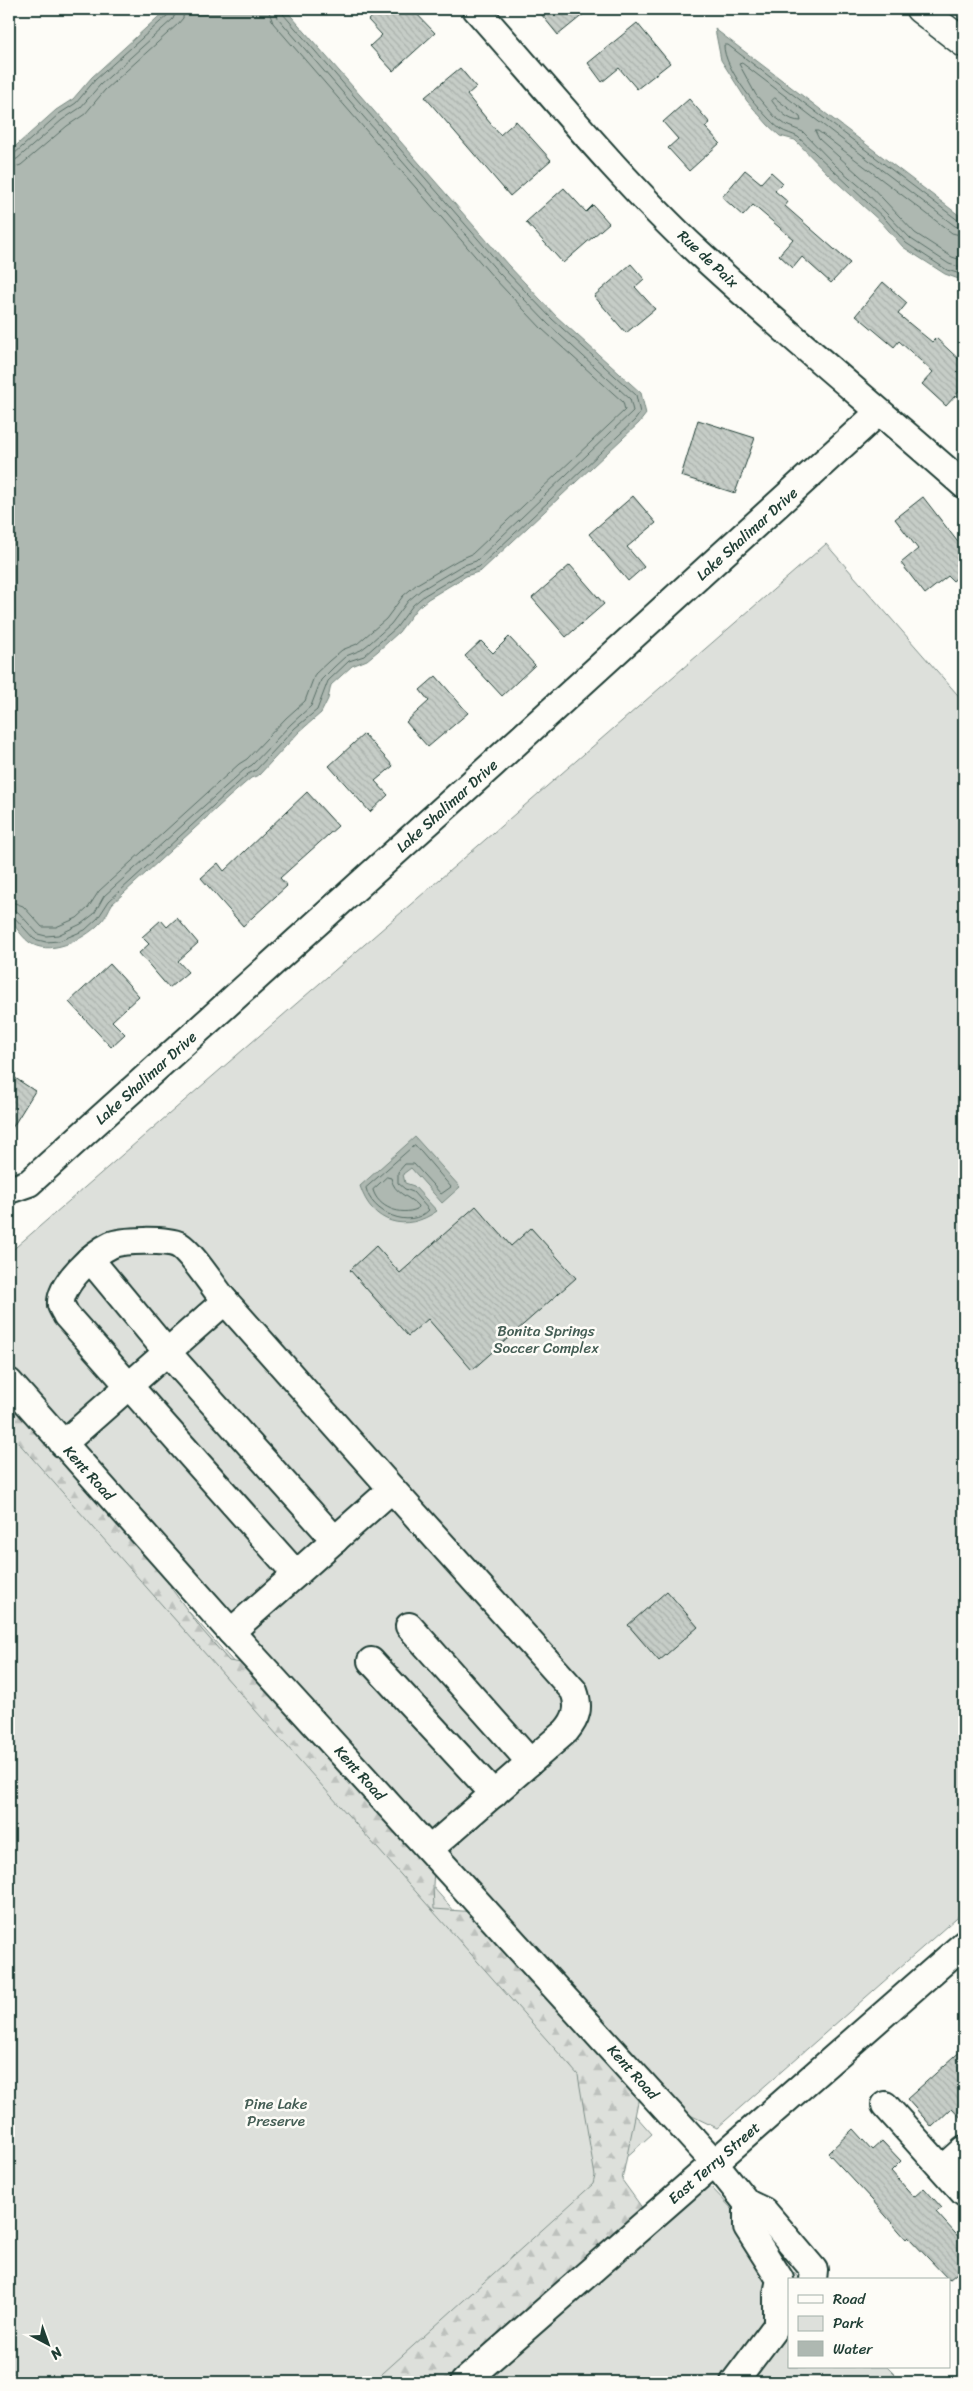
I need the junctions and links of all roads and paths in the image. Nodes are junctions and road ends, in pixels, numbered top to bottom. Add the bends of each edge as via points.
1 (476, 9) edge
2 (920, 9) edge
3 (964, 43) edge
4 (878, 412) junction
5 (964, 485) edge
6 (9, 1190) edge
7 (90, 1259) junction
8 (225, 1301) junction
9 (167, 1352) junction
10 (9, 1382) edge
11 (129, 1386) junction
12 (63, 1444) junction
13 (392, 1489) junction
14 (335, 1540) junction
15 (296, 1574) junction
16 (409, 1626) dead end
17 (232, 1632) junction
18 (371, 1661) dead end
19 (530, 1762) junction
20 (494, 1794) junction
21 (430, 1849) junction
22 (964, 1944) edge
23 (885, 2105) dead end
24 (964, 2150) edge
25 (714, 2162) junction
26 (943, 2169) junction
27 (964, 2193) edge
28 (747, 2203) junction
29 (813, 2278) edge
30 (783, 2307) edge
31 (464, 2382) edge
32 (734, 2382) edge

1 - 4 street, Rue de Paix via 697,251
2 - 3 highway
4 - 5 street, Rue de Paix
4 - 6 street, Lake Shalimar Drive via 66,1150 29,1183
7 - 8 street via 111,1245 165,1241 178,1245
7 - 9 street
7 - 11 street via 73,1276 62,1294 61,1305 66,1315
8 - 9 street
8 - 13 street
9 - 11 street
9 - 14 street
10 - 12 street, Kent Road
11 - 12 street
11 - 15 street
12 - 17 street, Kent Road
13 - 14 street
13 - 19 street via 574,1691 578,1708 572,1723
14 - 15 street
15 - 17 street
16 - 19 street
17 - 21 street, Kent Road
18 - 20 street
19 - 20 street
20 - 21 street
21 - 25 street, Kent Road
22 - 25 street, East Terry Street
23 - 26 street
24 - 26 street
25 - 28 street, Kent Road
25 - 31 street, East Terry Street
26 - 27 street
28 - 29 street, Kent Road via 764,2211 814,2270
28 - 30 street via 748,2227 780,2279
30 - 32 street

